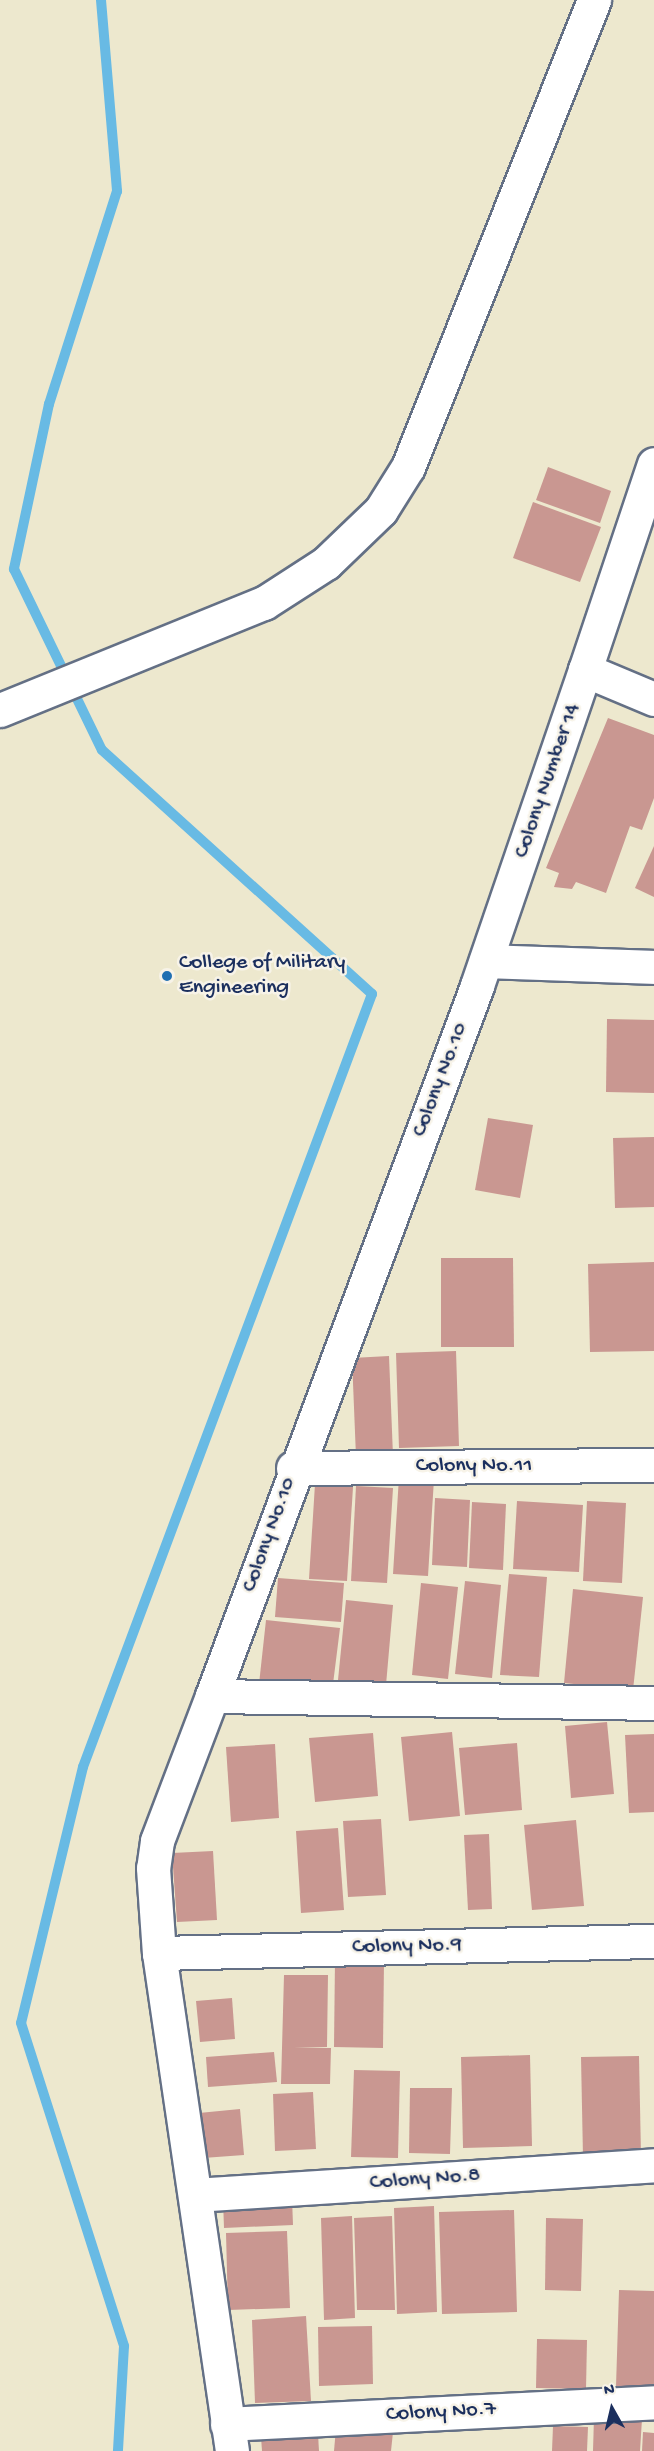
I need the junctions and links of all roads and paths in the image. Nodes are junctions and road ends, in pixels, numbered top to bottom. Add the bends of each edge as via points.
1 (594, 0) edge
2 (654, 464) edge
3 (585, 670) junction
4 (654, 699) edge
5 (8, 707) edge
6 (486, 961) junction
7 (654, 967) edge
8 (654, 1465) edge
9 (293, 1468) junction
10 (212, 1696) junction
11 (654, 1703) edge
12 (654, 1941) edge
13 (159, 1953) junction
14 (654, 2165) edge
15 (195, 2195) junction
16 (654, 2402) edge
17 (230, 2438) edge

1 - 5 street via 408,467 381,510 326,563 264,603
2 - 3 street, Colony Number 14
3 - 4 street
3 - 6 street, Colony Number 14
6 - 7 street
6 - 9 street, Colony No.10
8 - 9 street, Colony No.11
9 - 10 street, Colony No.10
10 - 11 street
10 - 13 street, Colony No.10 via 157,1841 153,1868
12 - 13 street, Colony No.9
13 - 15 street, Colony No.10
14 - 15 street, Colony No.8
15 - 17 street, Colony No.10
16 - 17 street, Colony No.7

